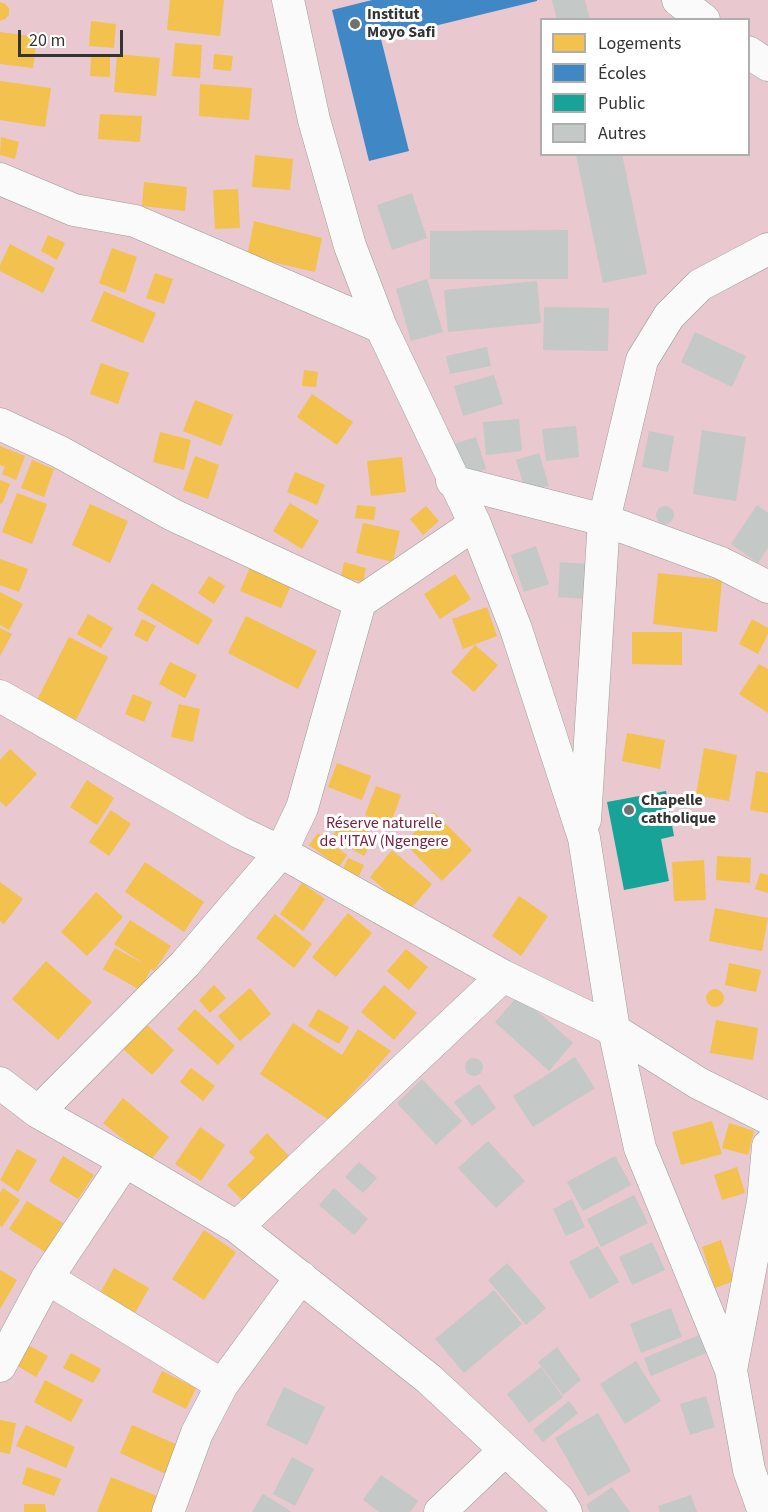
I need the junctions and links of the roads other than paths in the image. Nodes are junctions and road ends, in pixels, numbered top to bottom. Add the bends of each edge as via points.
1 (288, 0) edge
2 (678, 0) edge
3 (701, 18) edge
4 (750, 52) edge
5 (768, 65) edge
6 (0, 179) edge
7 (768, 249) edge
8 (381, 327) junction
9 (0, 424) edge
10 (452, 481) junction
11 (604, 520) junction
12 (475, 524) junction
13 (768, 587) edge
14 (360, 602) junction
15 (0, 696) edge
16 (584, 838) junction
17 (281, 852) junction
18 (503, 976) junction
19 (614, 1029) junction
20 (0, 1083) edge
21 (38, 1112) junction
22 (768, 1118) edge
23 (768, 1146) edge
24 (125, 1161) junction
25 (237, 1227) junction
26 (301, 1277) junction
27 (47, 1278) junction
28 (0, 1366) edge
29 (731, 1370) junction
30 (222, 1385) junction
31 (504, 1451) junction
32 (168, 1512) edge
33 (440, 1512) edge
34 (566, 1512) edge
35 (764, 1512) edge

1 - 8 street via 320,143 350,246
2 - 3 street
4 - 5 street
6 - 8 street via 74,210 135,221
7 - 11 street via 700,285 669,316 642,360
8 - 10 street
9 - 14 street via 60,452 173,515
10 - 11 street
10 - 12 street
11 - 13 street via 721,563
11 - 16 street
12 - 14 street
12 - 16 street via 516,629
14 - 17 street via 302,808
15 - 17 street
16 - 19 street
17 - 18 street
17 - 21 street via 185,964
18 - 19 street
18 - 25 street
19 - 22 street via 698,1083
19 - 29 street via 640,1148
20 - 21 street
21 - 24 street
23 - 29 street via 763,1202
24 - 25 street
24 - 27 street
25 - 26 street
26 - 30 street
26 - 31 street via 429,1379
27 - 28 street
27 - 30 street
29 - 35 street via 749,1470
30 - 32 street via 197,1433
31 - 33 street
31 - 34 street via 559,1500

